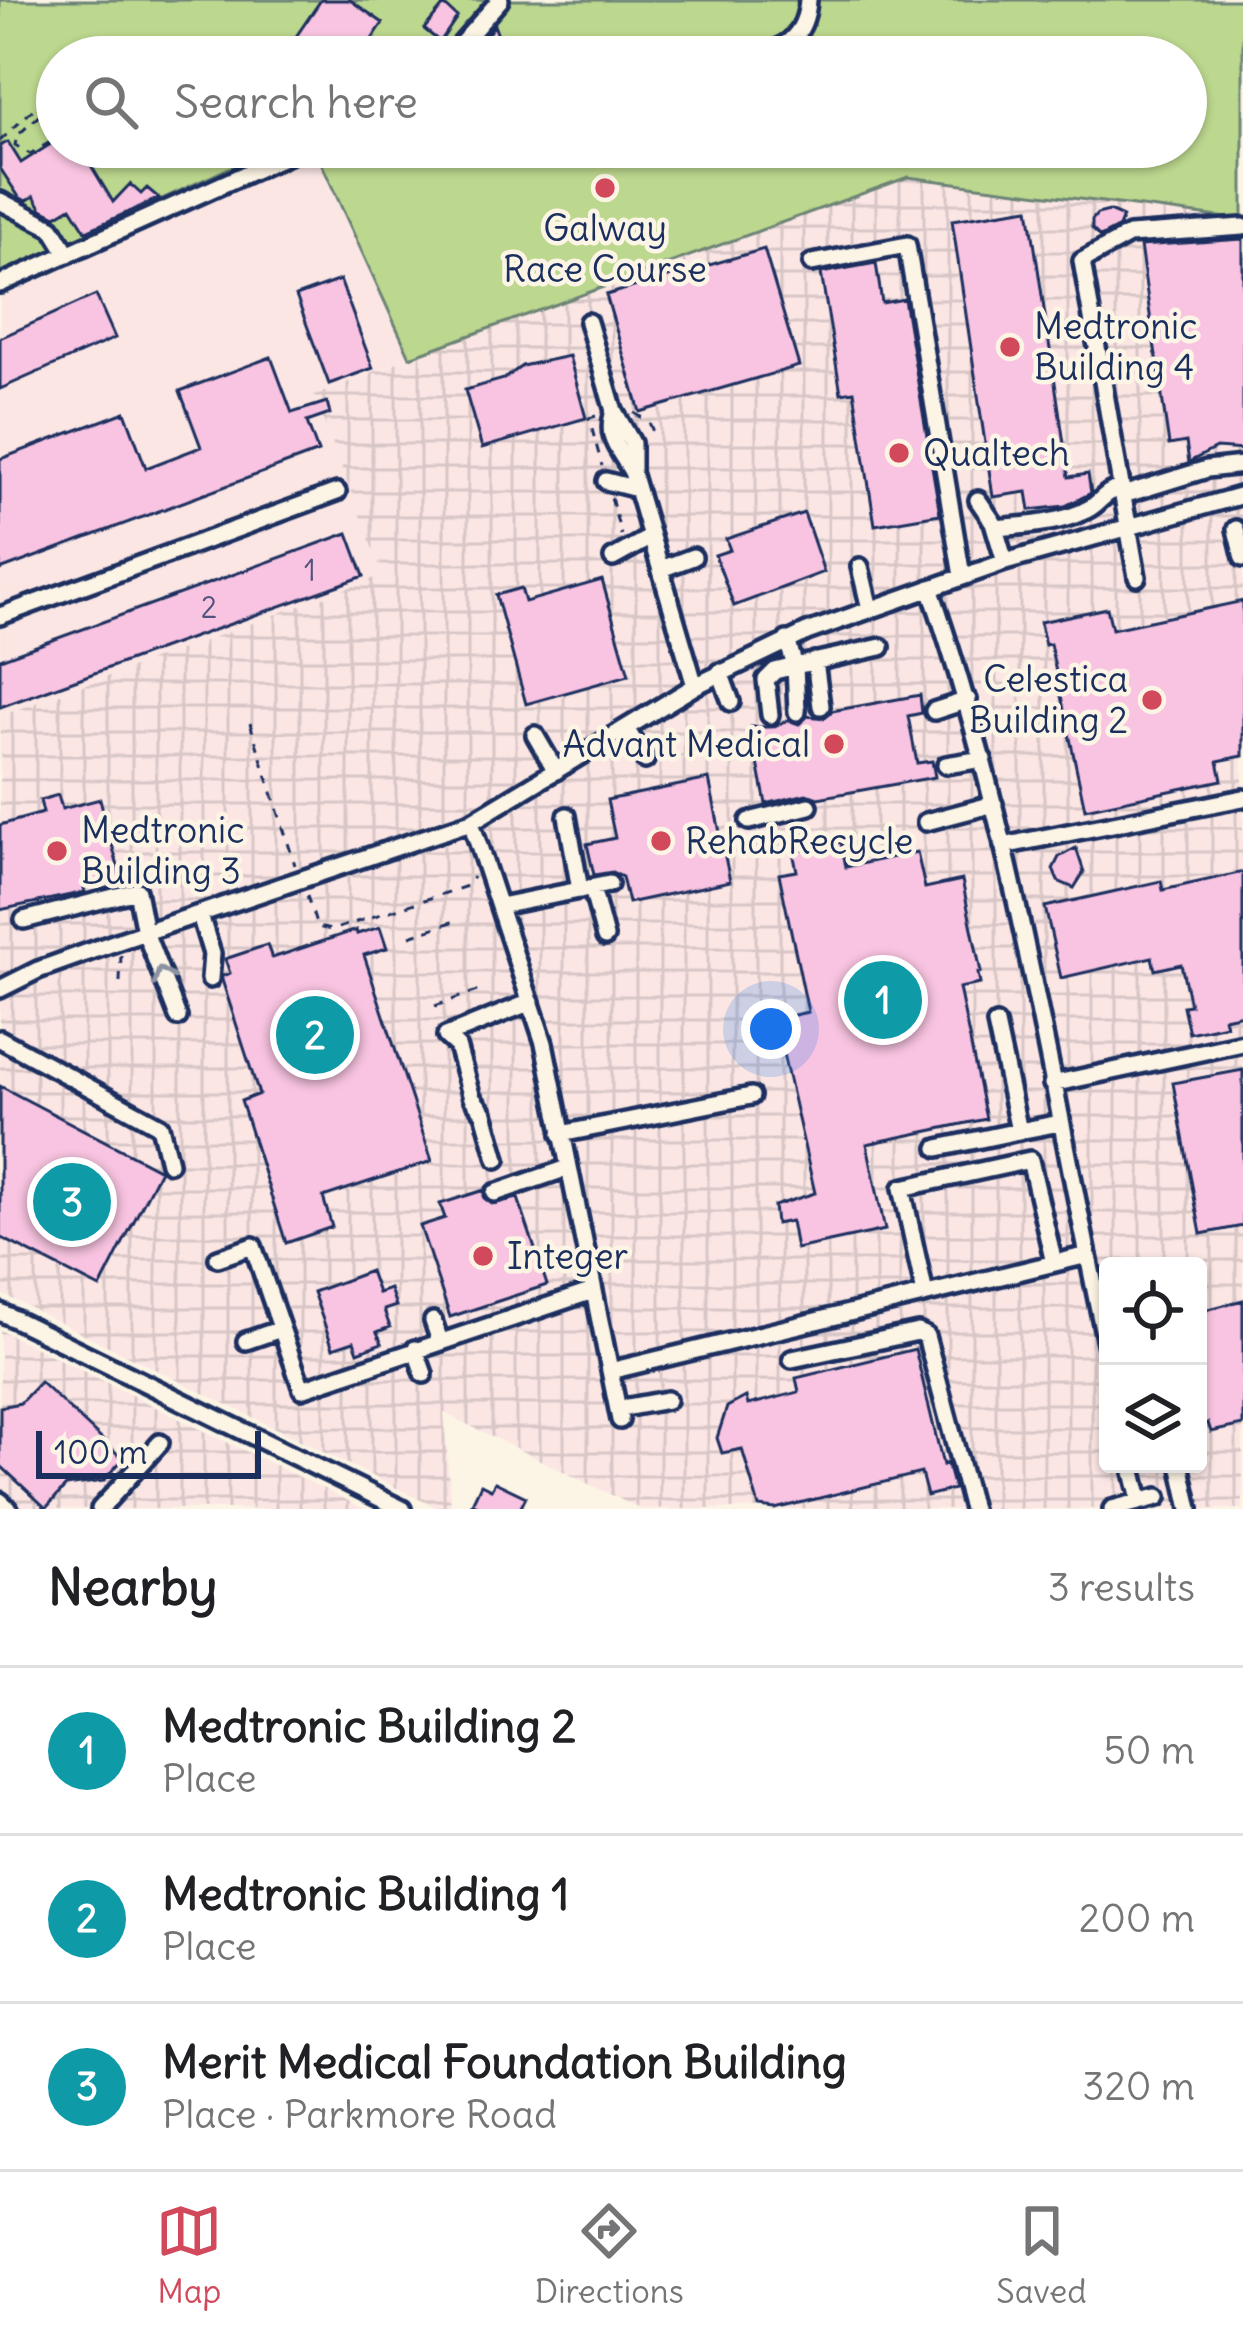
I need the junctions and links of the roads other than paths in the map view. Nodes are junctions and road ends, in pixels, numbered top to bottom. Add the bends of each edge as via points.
1 (500, 0) edge
2 (808, 0) edge
3 (468, 36) edge
4 (796, 36) edge
5 (259, 168) edge
6 (0, 201) edge
7 (1243, 227) edge
8 (68, 254) junction
9 (812, 263) dead end
10 (0, 284) edge
11 (588, 322) dead end
12 (1243, 465) edge
13 (606, 481) dead end
14 (634, 481) junction
15 (1122, 491) junction
16 (338, 492) dead end
17 (1243, 496) edge
18 (978, 500) dead end
19 (1130, 527) junction
20 (994, 528) junction
21 (1236, 529) dead end
22 (651, 537) junction
23 (694, 557) dead end
24 (613, 558) dead end
25 (1243, 558) edge
26 (1004, 562) junction
27 (860, 567) dead end
28 (661, 569) junction
29 (962, 576) junction
30 (1137, 578) dead end
31 (930, 588) junction
32 (870, 609) junction
33 (0, 616) edge
34 (787, 640) junction
35 (881, 647) dead end
36 (815, 661) junction
37 (795, 666) junction
38 (721, 672) junction
39 (695, 686) junction
40 (968, 700) junction
41 (731, 702) dead end
42 (821, 706) dead end
43 (934, 711) dead end
44 (797, 712) dead end
45 (770, 716) dead end
46 (626, 728) junction
47 (535, 735) dead end
48 (983, 759) junction
49 (645, 760) dead end
50 (946, 765) dead end
51 (556, 771) junction
52 (1243, 798) edge
53 (994, 804) junction
54 (808, 806) dead end
55 (567, 816) dead end
56 (749, 821) dead end
57 (471, 822) junction
58 (926, 822) dead end
59 (1003, 846) junction
60 (594, 887) junction
61 (500, 906) junction
62 (200, 915) junction
63 (24, 920) dead end
64 (146, 932) junction
65 (605, 938) dead end
66 (210, 979) dead end
67 (0, 989) edge
68 (531, 1002) junction
69 (178, 1017) dead end
70 (996, 1024) dead end
71 (0, 1040) edge
72 (1243, 1043) edge
73 (1052, 1084) junction
74 (751, 1096) dead end
75 (1060, 1123) junction
76 (1019, 1131) junction
77 (562, 1134) junction
78 (938, 1148) dead end
79 (497, 1159) dead end
80 (170, 1163) dead end
81 (568, 1168) junction
82 (495, 1193) dead end
83 (1088, 1255) junction
84 (218, 1258) dead end
85 (1054, 1263) junction
86 (593, 1291) junction
87 (1099, 1291) edge
88 (925, 1294) junction
89 (0, 1312) edge
90 (433, 1322) dead end
91 (281, 1329) junction
92 (246, 1341) dead end
93 (440, 1341) junction
94 (415, 1349) junction
95 (792, 1359) dead end
96 (610, 1371) junction
97 (424, 1374) dead end
98 (668, 1400) dead end
99 (160, 1443) dead end
100 (1136, 1473) edge
101 (1182, 1473) edge
102 (1158, 1497) dead end
103 (1140, 1500) junction
104 (0, 1501) edge
105 (9, 1509) edge
106 (100, 1509) edge
107 (402, 1509) edge
108 (972, 1509) edge
109 (1112, 1509) edge
110 (1190, 1509) edge

1 - 3 street
2 - 4 street
5 - 8 street
6 - 8 street via 52,228
7 - 15 street via 1129,235 1082,262
8 - 10 street
9 - 29 street via 907,245
11 - 14 street via 632,443
12 - 15 street
13 - 14 street
14 - 22 street
15 - 19 street
15 - 20 street via 1104,492 1075,514
16 - 33 street
17 - 19 street
18 - 20 street
19 - 26 street
19 - 30 street
20 - 26 street
21 - 25 street
22 - 24 street
22 - 28 street
23 - 28 street
26 - 29 street
27 - 32 street
28 - 39 street
29 - 31 street
31 - 32 street
31 - 40 street
32 - 34 street
34 - 37 street
34 - 38 street
35 - 36 street
36 - 37 street
36 - 42 street
37 - 44 street
37 - 45 street via 766,680
38 - 39 street
38 - 41 street
39 - 46 street
40 - 43 street
40 - 48 street
46 - 49 street
46 - 51 street
47 - 51 street
48 - 50 street
48 - 53 street
51 - 57 street
52 - 59 street
53 - 58 street
53 - 59 street
54 - 56 street
55 - 60 street
57 - 61 street
57 - 62 street
59 - 73 street
60 - 61 street
60 - 65 street
61 - 68 street
62 - 64 street
62 - 66 street
63 - 64 street via 137,891
64 - 67 street
69 -> 64 street
68 - 77 street
68 - 79 street via 446,1036 458,1046
70 - 76 street
71 - 80 street via 160,1126
72 - 73 street
73 - 75 street
74 - 77 street
75 - 76 street
75 - 83 street
76 - 78 street
77 - 81 street
81 - 82 street
81 - 86 street
83 - 85 street
83 - 87 street
84 - 91 street via 253,1246
85 - 88 street
85 - 88 street via 1030,1160 902,1188
86 - 93 street
86 - 96 street
88 - 96 street
89 - 107 street
90 - 93 street
91 - 92 street
91 - 94 street via 302,1389
93 - 94 street
94 - 97 street
95 - 108 street via 926,1336
96 - 98 street via 619,1415
99 - 106 street
100 - 103 street
101 - 110 street
102 - 103 street
103 - 109 street
104 - 105 street

